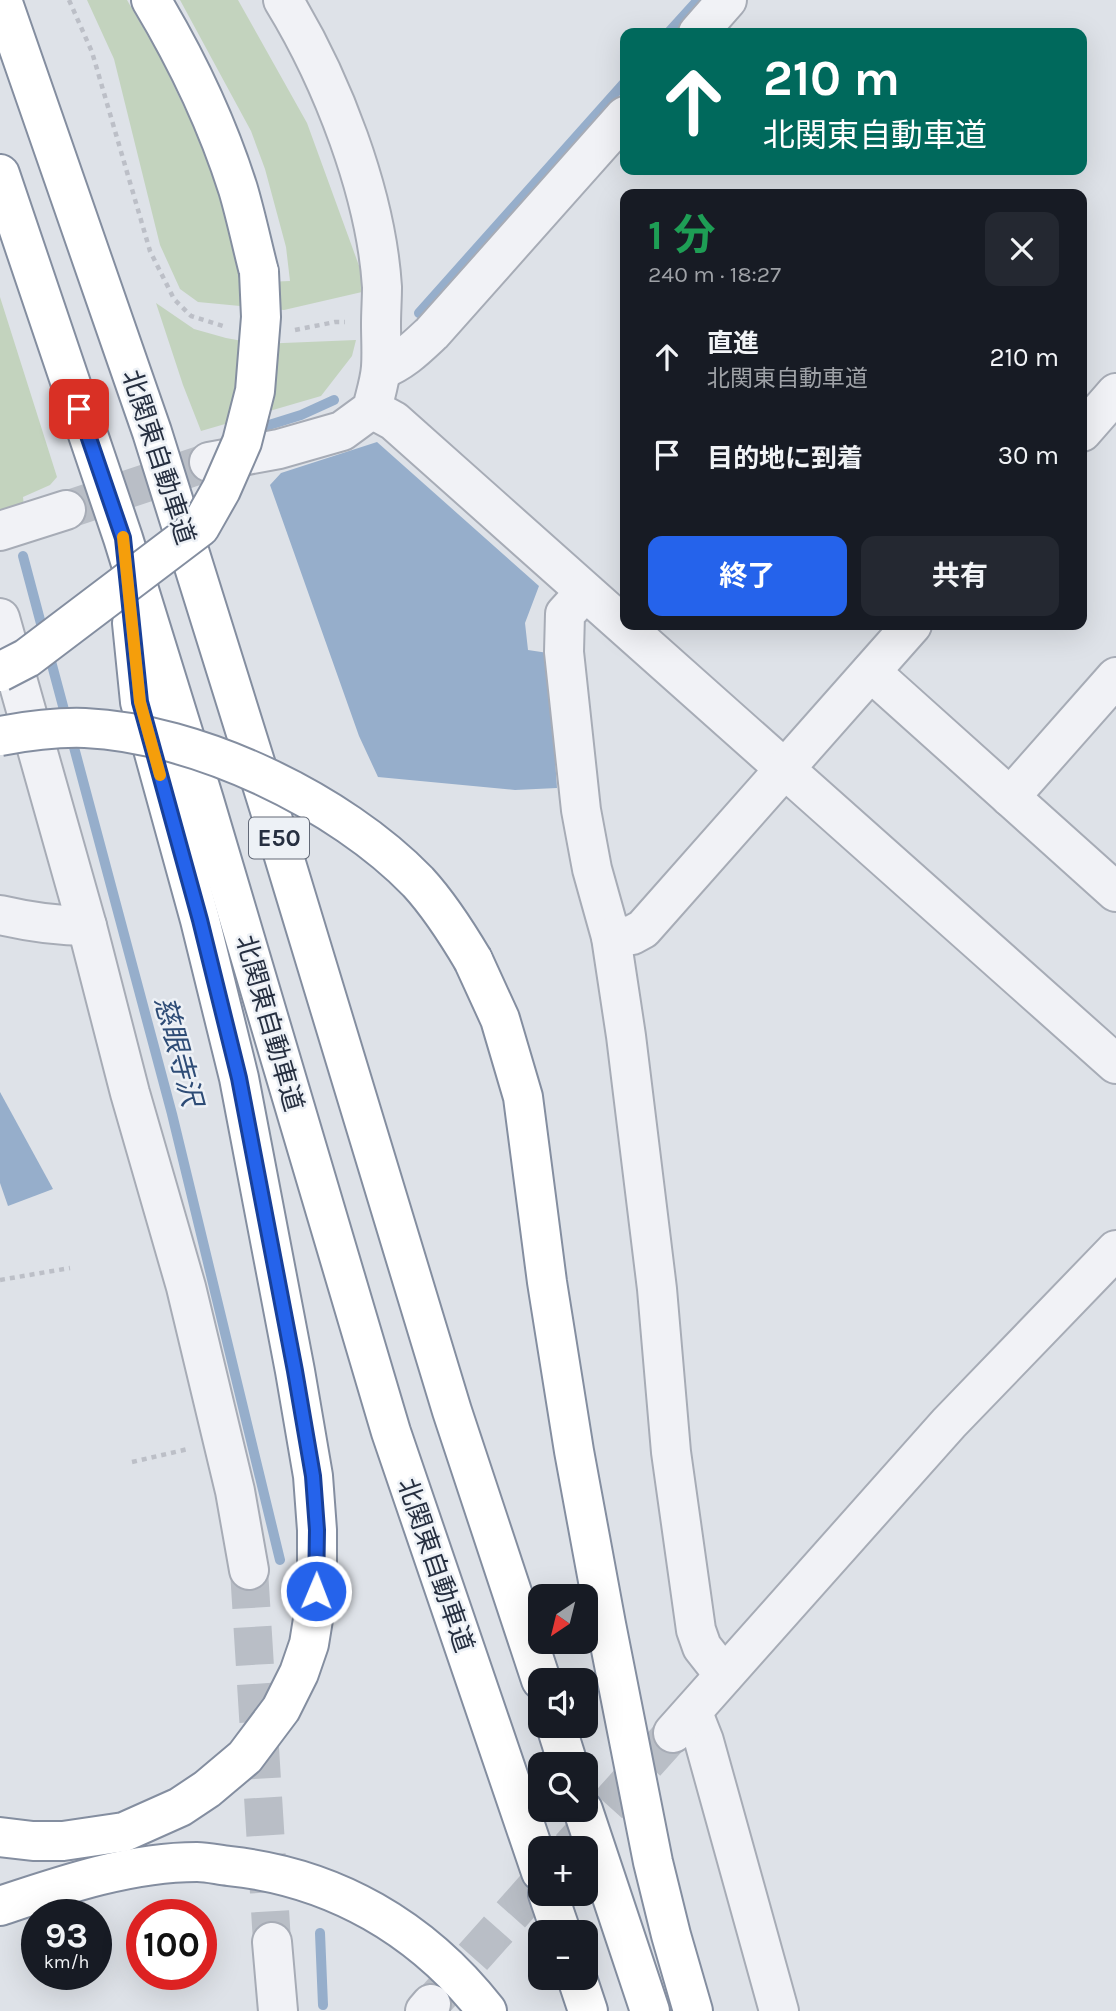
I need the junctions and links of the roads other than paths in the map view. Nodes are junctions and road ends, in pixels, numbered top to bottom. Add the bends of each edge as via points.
1 (2, 0) edge
2 (151, 0) edge
3 (283, 0) edge
4 (727, 0) edge
5 (702, 28) edge
6 (620, 122) edge
7 (0, 174) edge
8 (381, 370) junction
9 (1116, 393) edge
10 (372, 409) junction
11 (1087, 426) edge
12 (209, 462) tunnel mouth
13 (66, 510) tunnel mouth
14 (0, 531) edge
15 (123, 538) junction
16 (584, 592) junction
17 (0, 618) edge
18 (620, 624) edge
19 (627, 630) edge
20 (908, 630) edge
21 (0, 672) edge
22 (871, 672) junction
23 (1116, 677) edge
24 (0, 736) edge
25 (784, 768) junction
26 (1010, 797) junction
27 (1116, 892) edge
28 (0, 915) edge
29 (87, 926) junction
30 (611, 937) junction
31 (1116, 1064) edge
32 (1116, 1250) edge
33 (249, 1570) tunnel mouth
34 (537, 1668) edge
35 (724, 1675) junction
36 (587, 1822) edge
37 (529, 1836) edge
38 (0, 1837) edge
39 (0, 1906) edge
40 (272, 1942) tunnel mouth
41 (581, 1990) edge
42 (278, 2011) edge
43 (487, 2011) edge
44 (588, 2011) edge
45 (650, 2011) edge
46 (693, 2011) edge
47 (779, 2011) edge

1 - 34 highway, 北関東自動車道 / E50 via 152,432 452,1411
2 - 21 highway, bridge via 179,46 238,190 258,272 261,317 256,391 242,442 200,527 27,658
3 - 8 street via 333,100 365,192 382,287
4 - 5 street
6 - 8 street via 432,333 410,354
7 - 15 highway, 北関東自動車道 / E50
8 - 10 street
9 - 11 street
10 - 12 street via 342,431
10 - 16 street via 394,421
13 - 14 street
15 - 37 highway, 北関東自動車道 / E50 via 391,1432
15 - 38 highway via 140,702 239,1078 295,1371 313,1476 315,1607 299,1673 281,1709 245,1757 207,1789 180,1807 124,1832 63,1841
16 - 18 street
16 - 30 street via 565,614 564,652 582,810
17 - 29 street
19 - 25 street
20 - 22 street
22 - 25 street
22 - 26 street
23 - 26 street
24 - 46 highway, bridge via 85,729 145,737 209,753 280,784 337,816 381,849 418,883 474,960 500,1019 523,1097 551,1308 606,1624 653,1862
25 - 30 street via 643,929
25 - 31 street
26 - 27 street
28 - 29 street via 57,926
29 - 33 street via 186,1287 235,1491
30 - 35 street via 696,1630 702,1647
32 - 35 street via 948,1423
35 - 47 street via 683,1723 704,1741
36 - 45 highway
39 - 43 highway via 71,1882 144,1867 198,1862 251,1868 306,1880 403,1929
40 - 42 street
41 - 44 highway

